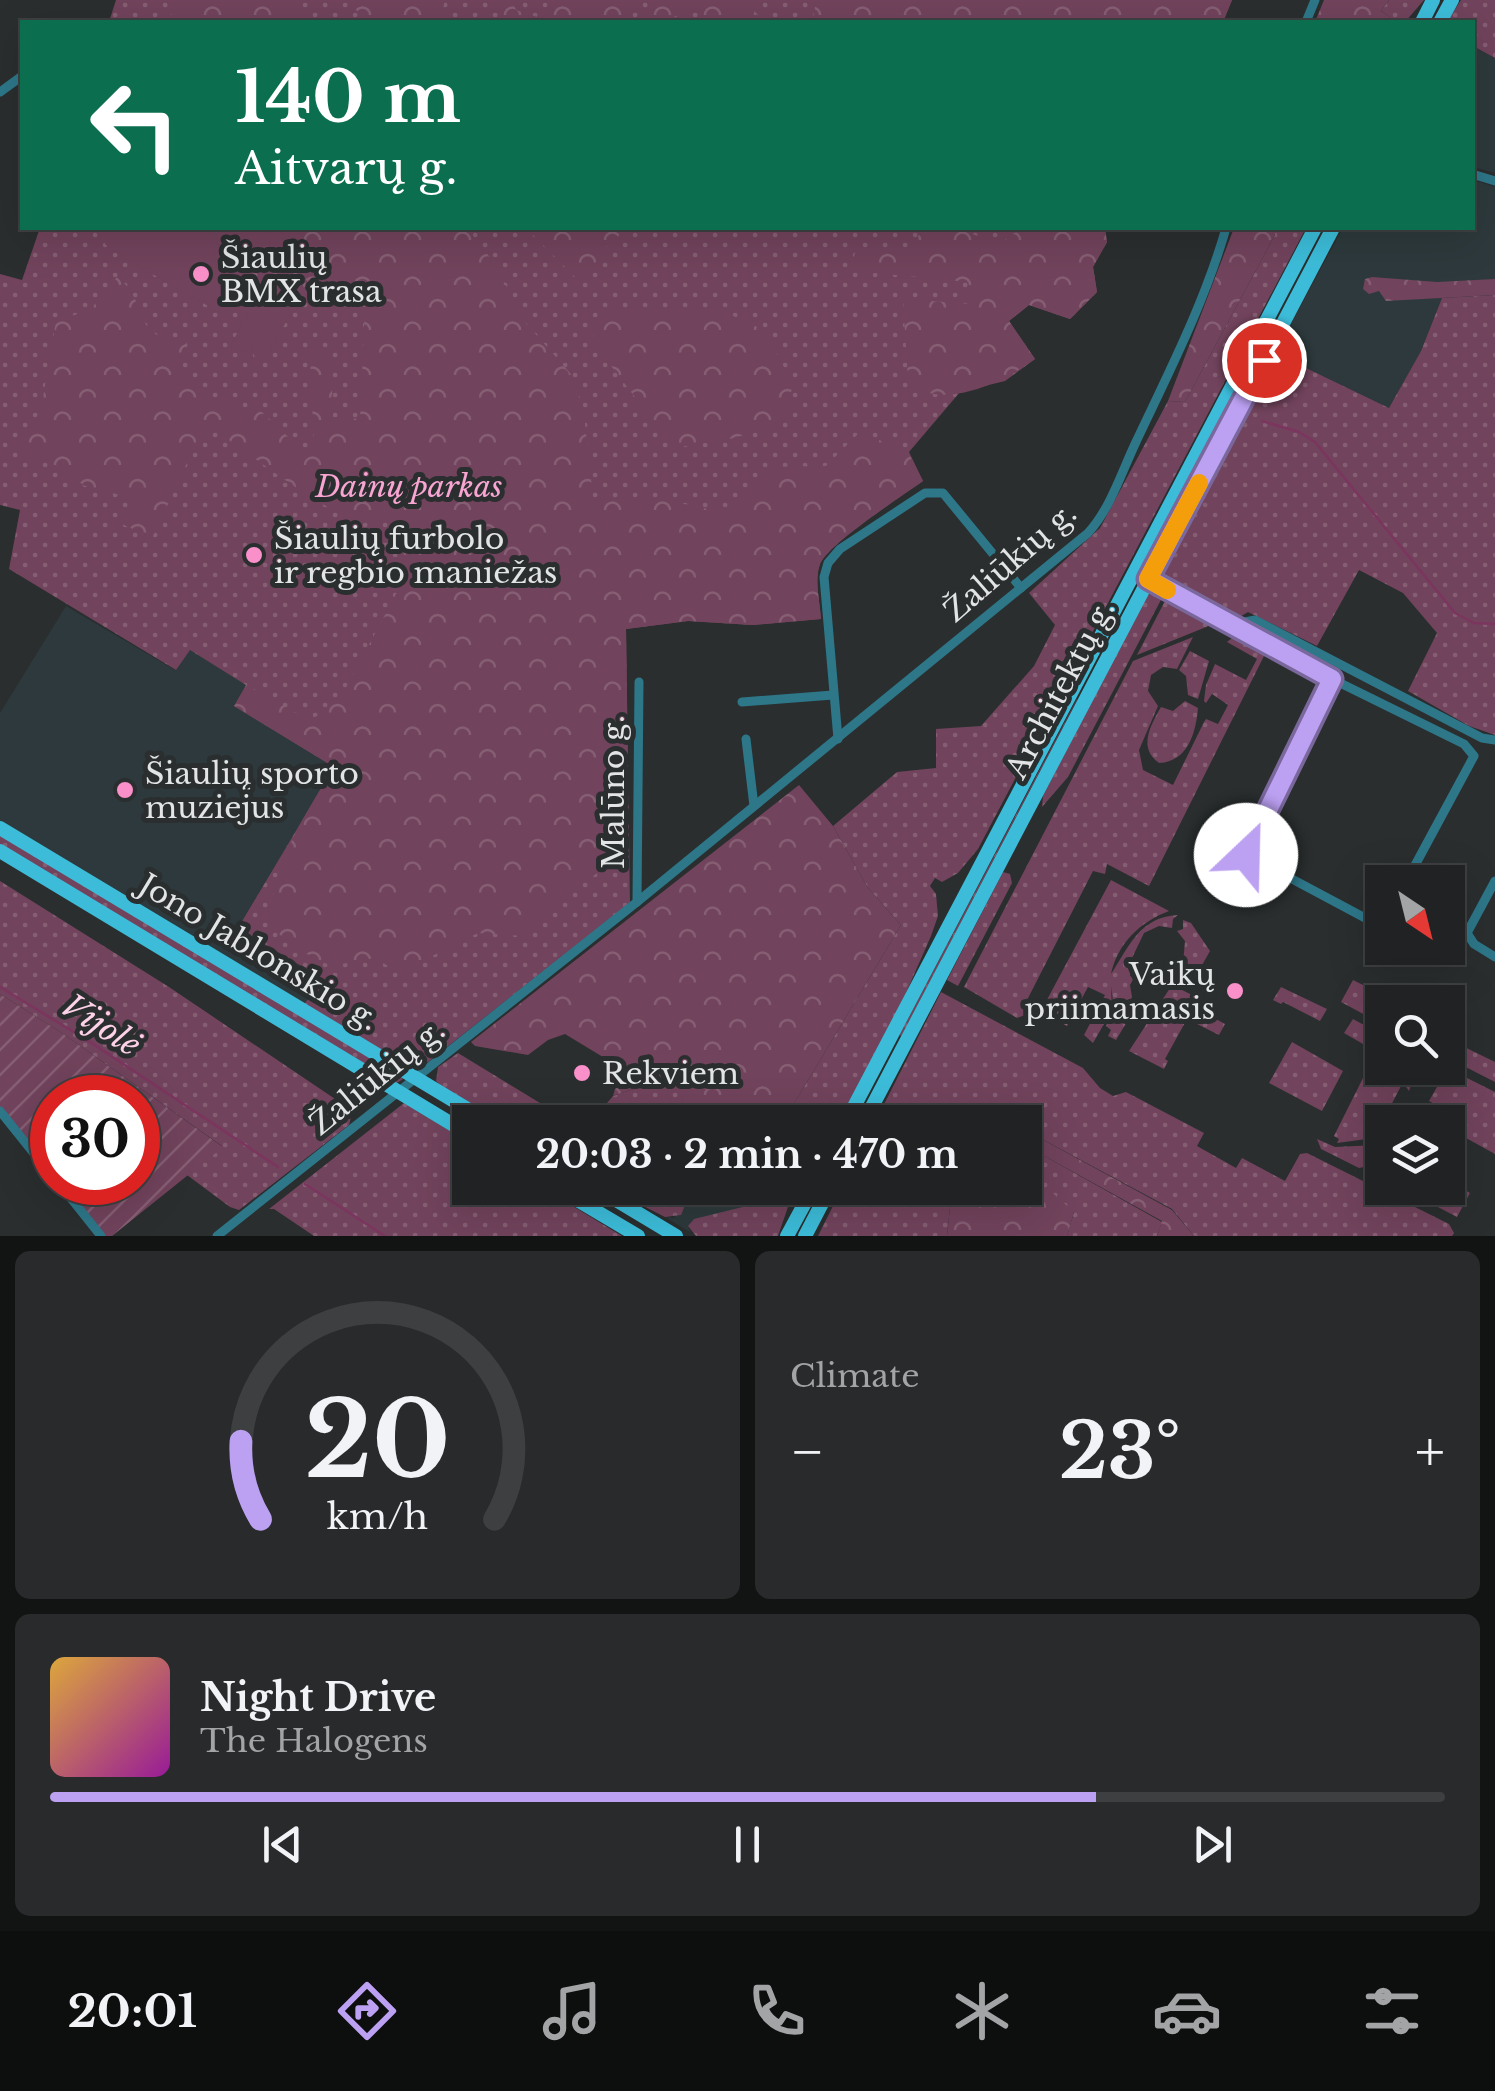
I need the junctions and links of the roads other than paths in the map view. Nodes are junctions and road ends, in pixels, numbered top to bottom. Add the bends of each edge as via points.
1 (1225, 230) edge
2 (1314, 230) edge
3 (1331, 230) edge
4 (1207, 451) junction
5 (1148, 579) junction
6 (1022, 588) junction
7 (1240, 629) junction
8 (1332, 679) junction
9 (639, 682) dead end
10 (832, 695) junction
11 (1079, 695) junction
12 (742, 702) dead end
13 (746, 739) dead end
14 (838, 739) junction
15 (1494, 740) edge
16 (754, 806) junction
17 (0, 828) edge
18 (0, 851) edge
19 (1415, 865) edge
20 (1495, 881) edge
21 (638, 902) junction
22 (1365, 918) edge
23 (1495, 957) edge
24 (896, 1043) junction
25 (415, 1078) junction
26 (398, 1092) junction
27 (460, 1105) edge
28 (857, 1105) edge
29 (871, 1105) edge
30 (0, 1111) edge
31 (452, 1124) edge
32 (30, 1148) edge
33 (76, 1205) edge
34 (586, 1205) edge
35 (624, 1205) edge
36 (808, 1205) edge
37 (813, 1205) edge
38 (101, 1236) edge
39 (218, 1236) edge
40 (638, 1236) edge
41 (676, 1236) edge
42 (786, 1236) edge
43 (805, 1236) edge

1 - 6 street, Žaliūkių g. via 1097,524
2 - 4 main road, Architektų g.
3 - 4 main road, Architektų g.
4 - 5 main road, Architektų g.
4 - 11 main road, Architektų g.
5 - 7 street
5 - 11 main road, Architektų g.
6 - 10 street via 948,496 925,493 828,563
6 - 14 street, Žaliūkių g.
7 - 8 street
7 - 15 street via 1255,620
8 - 19 street via 1464,744 1474,756
8 - 22 street via 1246,855
9 - 21 street, Malūno g.
10 - 12 street
10 - 14 street
11 - 24 main road, Architektų g.
13 - 16 street
14 - 16 street, Žaliūkių g.
16 - 21 street, Žaliūkių g.
17 - 25 main road, Jono Jablonskio g.
18 - 26 main road, Jono Jablonskio g.
20 - 23 street via 1467,932
21 - 25 street, Žaliūkių g.
24 - 28 main road, Architektų g.
24 - 29 main road, Architektų g.
25 - 26 street, Žaliūkių g.
25 - 27 main road, Jono Jablonskio g.
26 - 31 main road, Jono Jablonskio g.
26 - 39 street, Žaliūkių g.
30 - 32 street
33 - 38 street
34 - 40 main road
35 - 41 main road
36 - 42 main road
37 - 43 main road

